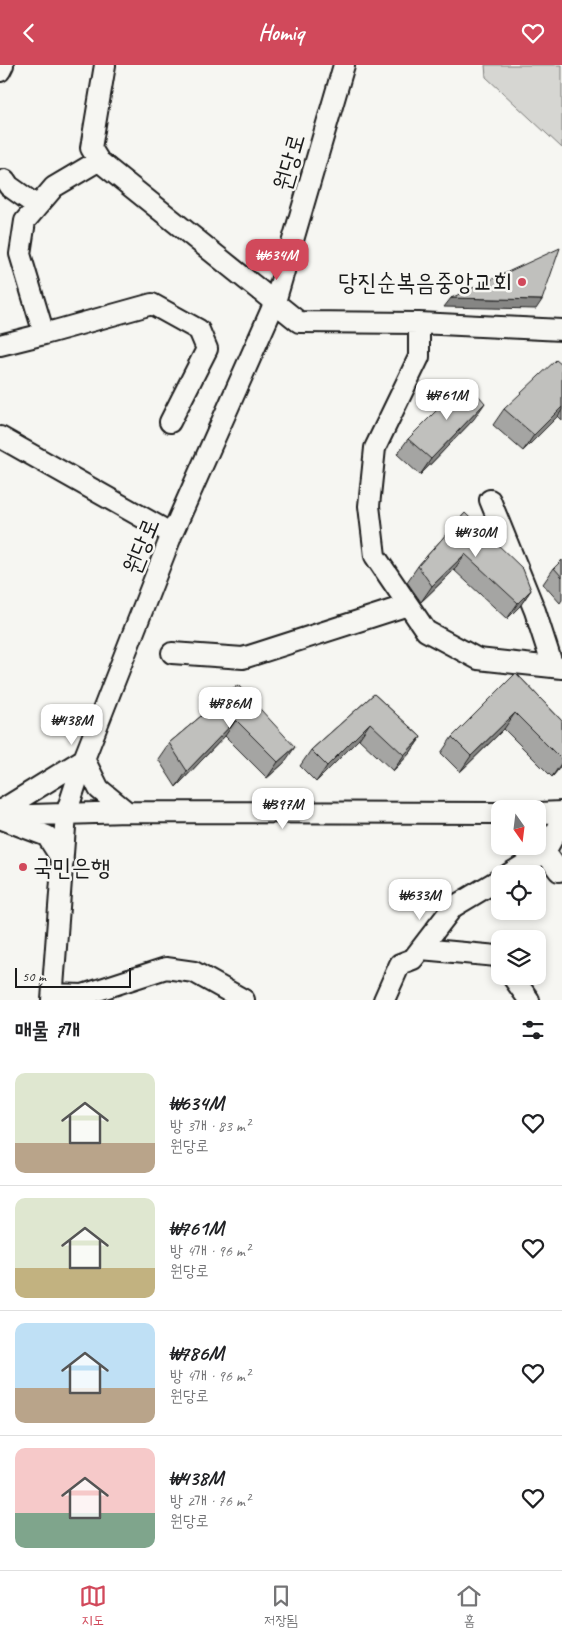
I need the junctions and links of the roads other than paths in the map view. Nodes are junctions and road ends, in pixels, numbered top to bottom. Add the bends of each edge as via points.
1 (3, 65) edge
2 (105, 65) edge
3 (344, 65) edge
4 (0, 71) edge
5 (98, 161) junction
6 (5, 180) dead end
7 (37, 206) junction
8 (275, 302) junction
9 (419, 323) junction
10 (562, 330) edge
11 (44, 334) junction
12 (0, 345) edge
13 (170, 422) dead end
14 (0, 437) edge
15 (490, 500) dead end
16 (172, 534) junction
17 (408, 605) junction
18 (172, 653) dead end
19 (558, 668) edge
20 (84, 759) junction
21 (0, 811) edge
22 (562, 812) edge
23 (127, 813) junction
24 (491, 813) edge
25 (546, 813) edge
26 (66, 814) junction
27 (0, 817) edge
28 (562, 826) edge
29 (546, 850) edge
30 (546, 853) edge
31 (540, 855) edge
32 (63, 861) junction
33 (524, 865) edge
34 (559, 871) dead end
35 (491, 884) edge
36 (421, 949) junction
37 (491, 955) edge
38 (519, 985) edge
39 (52, 997) edge
40 (244, 1000) edge
41 (384, 1000) edge
42 (530, 1000) edge

1 - 4 street
2 - 5 street via 91,148
3 - 8 street, 원당로
5 - 7 street via 54,187
5 - 8 street
6 - 7 street
7 - 11 street via 25,221 20,254
8 - 9 street via 299,322
8 - 16 street, 원당로
9 - 10 street
9 - 17 street via 419,357 375,448 369,506 375,555
11 - 12 street
11 - 13 street via 152,304 199,330 206,349
14 - 16 street
15 - 19 street
16 - 20 street, 원당로
17 - 18 street via 243,658
17 - 19 street via 426,631 478,659
20 - 21 street
20 - 23 street via 99,789
20 - 26 street, 원당로
22 - 25 street
23 - 24 street
23 - 26 street
26 - 27 street
26 - 32 street, 원당로
27 - 32 street via 47,836
28 - 29 street via 559,825
30 - 34 street
31 - 33 street
32 - 39 street, 원당로
35 - 36 street via 453,907
36 - 37 street
36 - 41 street via 413,959 400,964
38 - 42 street
39 - 40 street via 83,995 166,968 194,972

